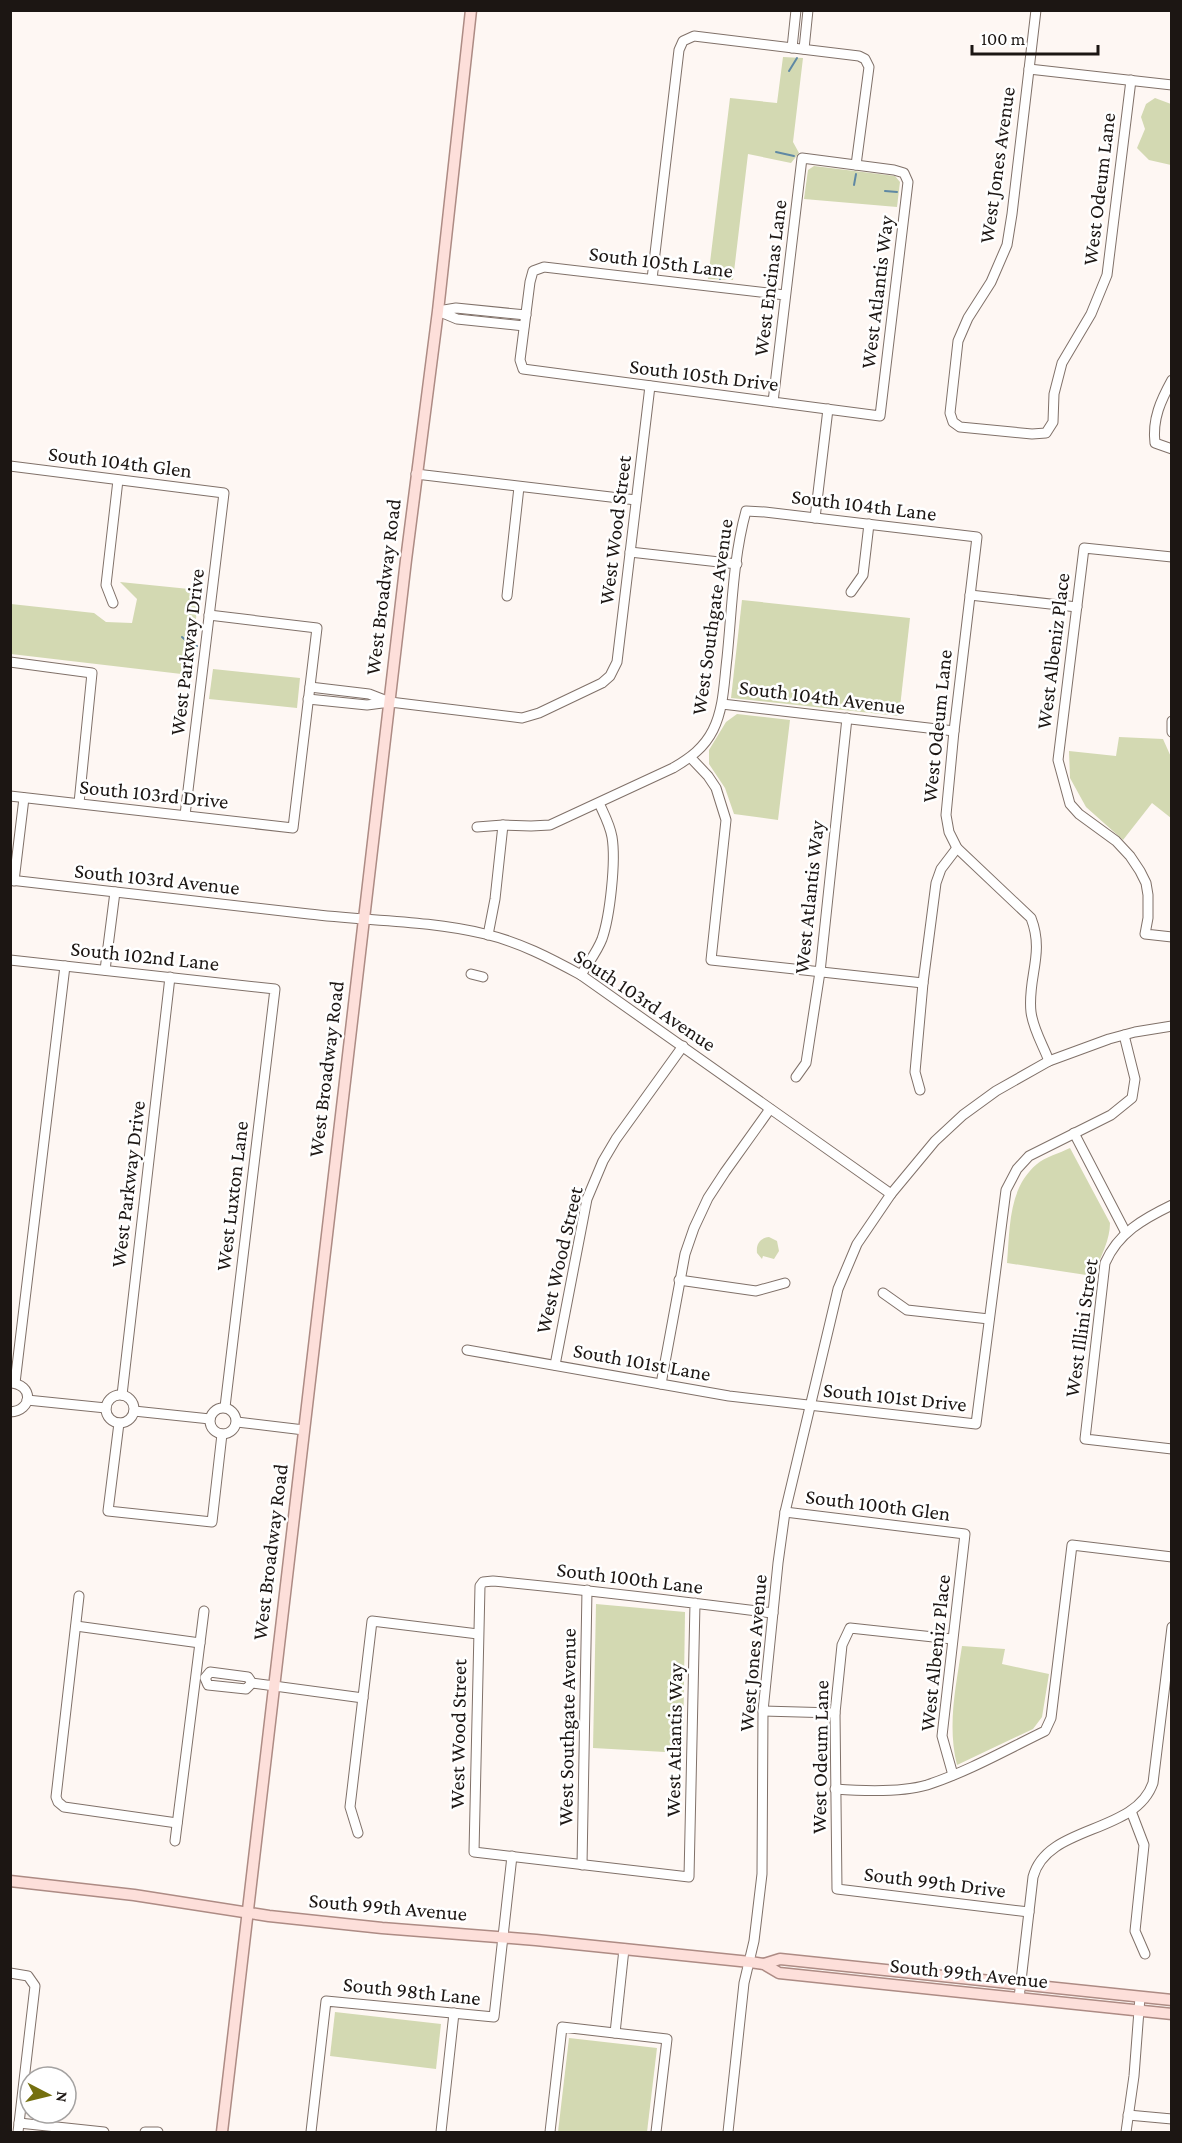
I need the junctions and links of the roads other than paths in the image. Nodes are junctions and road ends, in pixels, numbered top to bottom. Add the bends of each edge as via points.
1 (471, 10) edge
2 (796, 10) edge
3 (808, 10) edge
4 (1036, 13) edge
5 (792, 48) junction
6 (804, 49) junction
7 (1029, 69) junction
8 (1131, 80) junction
9 (1172, 84) edge
10 (856, 165) junction
11 (652, 279) junction
12 (785, 295) junction
13 (438, 311) junction
14 (526, 315) junction
15 (524, 326) junction
16 (1172, 380) edge
17 (650, 386) junction
18 (773, 402) junction
19 (828, 409) junction
20 (880, 416) joint
21 (1046, 433) joint
22 (1172, 449) edge
23 (10, 466) edge
24 (416, 474) junction
25 (118, 480) junction
26 (519, 487) junction
27 (224, 493) joint
28 (636, 500) junction
29 (746, 511) joint
30 (815, 518) junction
31 (868, 524) junction
32 (977, 537) joint
33 (630, 552) junction
34 (1172, 558) edge
35 (737, 564) junction
36 (851, 592) dead end
37 (507, 596) dead end
38 (970, 596) junction
39 (112, 603) dead end
40 (1077, 607) junction
41 (209, 615) junction
42 (10, 662) edge
43 (310, 687) junction
44 (308, 699) junction
45 (390, 702) junction
46 (722, 704) junction
47 (847, 718) junction
48 (1172, 721) edge
49 (954, 731) junction
50 (1172, 732) edge
51 (691, 758) junction
52 (10, 796) edge
53 (24, 798) junction
54 (599, 802) junction
55 (79, 803) junction
56 (185, 815) junction
57 (503, 825) junction
58 (477, 827) dead end
59 (957, 848) junction
60 (12, 881) edge
61 (115, 892) junction
62 (363, 919) junction
63 (488, 934) junction
64 (1172, 937) edge
65 (10, 960) edge
66 (65, 966) junction
67 (105, 970) junction
68 (820, 972) junction
69 (471, 974) dead end
70 (581, 975) junction
71 (170, 977) junction
72 (483, 977) dead end
73 (923, 983) junction
74 (274, 990) joint
75 (1172, 1026) edge
76 (1124, 1035) junction
77 (683, 1046) junction
78 (1049, 1061) junction
79 (796, 1077) dead end
80 (920, 1090) dead end
81 (770, 1109) junction
82 (1074, 1133) junction
83 (891, 1194) junction
84 (1172, 1205) edge
85 (1126, 1233) junction
86 (679, 1280) junction
87 (785, 1282) dead end
88 (883, 1293) dead end
89 (989, 1319) junction
90 (467, 1350) dead end
91 (555, 1365) junction
92 (13, 1383) edge
93 (661, 1384) junction
94 (122, 1395) junction
95 (27, 1400) junction
96 (811, 1406) junction
97 (225, 1407) junction
98 (106, 1408) junction
99 (134, 1411) junction
100 (11, 1412) edge
101 (10, 1417) edge
102 (210, 1419) junction
103 (237, 1422) junction
104 (118, 1423) junction
105 (304, 1430) junction
106 (222, 1434) junction
107 (1172, 1449) edge
108 (785, 1512) junction
109 (965, 1534) joint
110 (1172, 1557) edge
111 (483, 1582) joint
112 (587, 1590) junction
113 (79, 1596) dead end
114 (695, 1603) junction
115 (204, 1611) dead end
116 (772, 1613) junction
117 (76, 1626) junction
118 (1172, 1627) edge
119 (478, 1634) junction
120 (952, 1639) junction
121 (200, 1643) junction
122 (200, 1677) junction
123 (273, 1686) junction
124 (363, 1698) junction
125 (763, 1711) junction
126 (835, 1713) junction
127 (953, 1775) junction
128 (834, 1789) junction
129 (1131, 1811) junction
130 (177, 1823) junction
131 (358, 1833) dead end
132 (175, 1841) dead end
133 (512, 1856) junction
134 (582, 1865) junction
135 (10, 1881) edge
136 (837, 1888) joint
137 (1029, 1912) junction
138 (248, 1913) junction
139 (502, 1937) junction
140 (624, 1949) junction
141 (1145, 1954) dead end
142 (750, 1962) junction
143 (764, 1964) junction
144 (10, 1973) edge
145 (1020, 1984) junction
146 (1140, 1997) junction
147 (1019, 1998) junction
148 (1172, 2000) edge
149 (1139, 2010) junction
150 (453, 2013) junction
151 (1172, 2014) edge
152 (615, 2033) junction
153 (1128, 2115) junction
154 (1172, 2119) edge
155 (18, 2128) edge
156 (104, 2133) edge
157 (145, 2133) edge
158 (158, 2133) edge
159 (222, 2133) edge
160 (311, 2133) edge
161 (441, 2133) edge
162 (550, 2133) edge
163 (656, 2133) edge
164 (728, 2133) edge
165 (1126, 2133) edge

1 - 13 main road, West Broadway Road
2 - 5 street
3 - 6 street
4 - 7 street, West Jones Avenue
5 - 6 street
5 - 11 street via 694,36 683,41
6 - 10 street via 859,56 869,67
7 - 8 street
7 - 21 street, West Jones Avenue via 1007,245 958,341 950,413 960,427
8 - 9 street
8 - 21 street, West Odeum Lane via 1107,275 1091,314 1062,363 1054,394 1053,422
10 - 12 street, West Encinas Lane via 802,158
10 - 20 street, West Atlantis Way via 904,173 908,182
11 - 12 street, South 105th Lane
11 - 14 street, South 105th Lane via 544,267 533,271
12 - 18 street, West Encinas Lane
13 - 14 street via 456,308
13 - 15 street via 457,319
13 - 24 main road, West Broadway Road
14 - 15 street
15 - 17 street, South 105th Drive via 520,360 523,369
16 - 22 street via 1159,404 1154,431 1155,443
17 - 18 street, South 105th Drive
17 - 28 street, West Wood Street
18 - 19 street, South 105th Drive
19 - 20 street, South 105th Drive
19 - 30 street
23 - 25 street, South 104th Glen
24 - 26 street
24 - 45 main road, West Broadway Road
25 - 27 street, South 104th Glen
25 - 39 street via 106,585
26 - 28 street
26 - 37 street
27 - 41 street, West Parkway Drive
28 - 33 street, West Wood Street
29 - 30 street, South 104th Lane
29 - 35 street, West Southgate Avenue
30 - 31 street, South 104th Lane
31 - 32 street, South 104th Lane
31 - 36 street via 863,575
32 - 38 street, West Odeum Lane
33 - 35 street
33 - 45 street, West Wood Street via 617,662 602,682 522,718
34 - 40 street, West Albeniz Place via 1084,548
35 - 46 street, West Southgate Avenue
38 - 40 street
38 - 49 street, West Odeum Lane
40 - 64 street, West Albeniz Place via 1058,760 1070,804 1116,841 1140,871 1148,895 1145,934
41 - 43 street via 317,628
41 - 56 street, West Parkway Drive
42 - 55 street via 92,673
43 - 44 street
43 - 45 street via 369,694
44 - 45 street via 367,705
44 - 56 street, South 103rd Drive via 293,828
45 - 62 main road, West Broadway Road
46 - 47 street, South 104th Avenue
46 - 51 street, West Southgate Avenue via 712,731
47 - 49 street, South 104th Avenue
47 - 68 street, West Atlantis Way
48 - 50 street
49 - 59 street, West Odeum Lane via 946,815
51 - 54 street
51 - 68 street via 716,788 726,820 711,960
52 - 53 street, South 103rd Drive
53 - 55 street, South 103rd Drive
53 - 60 street
54 - 57 street via 550,825
54 - 70 street via 613,840 612,878 602,939
55 - 56 street, South 103rd Drive
57 - 58 street
57 - 63 street
59 - 73 street via 936,883
59 - 78 street via 1031,918 1037,933 1031,1013
60 - 61 street, South 103rd Avenue
61 - 62 street, South 103rd Avenue
61 - 67 street
62 - 63 street, South 103rd Avenue
62 - 105 main road, West Broadway Road
63 - 70 street, South 103rd Avenue via 537,952
65 - 66 street, South 102nd Lane
66 - 67 street, South 102nd Lane
66 - 92 street
67 - 71 street, South 102nd Lane
68 - 73 street
68 - 79 street, West Atlantis Way via 806,1063
69 - 72 street
70 - 77 street, South 103rd Avenue
71 - 74 street, South 102nd Lane
71 - 94 street, West Parkway Drive
73 - 80 street via 915,1072
74 - 97 street, West Luxton Lane
75 - 76 street
76 - 78 street
76 - 82 street via 1132,1066 1132,1098 1111,1115
77 - 81 street, South 103rd Avenue
77 - 91 street, West Wood Street via 616,1139 587,1199
78 - 83 street via 963,1115 935,1141
81 - 83 street, South 103rd Avenue
81 - 86 street via 708,1198 688,1245
82 - 85 street
82 - 89 street via 1029,1156 1006,1190
83 - 96 street, West Jones Avenue via 857,1244 838,1289
84 - 85 street, West Illini Street
85 - 107 street, West Illini Street via 1110,1253 1104,1272 1085,1438
86 - 87 street via 756,1291
86 - 93 street
88 - 89 street via 907,1310
89 - 96 street, South 101st Drive via 976,1424
90 - 91 street, South 101st Lane
91 - 93 street, South 101st Lane
92 - 95 street via 23,1387
93 - 96 street, South 101st Lane
94 - 98 street via 110,1399
94 - 99 street via 132,1402
95 - 98 street
95 - 100 street via 22,1409
96 - 108 street, West Jones Avenue
97 - 102 street via 215,1410
97 - 103 street via 234,1412
98 - 104 street
99 - 102 street
99 - 104 street via 127,1421
100 - 101 street
102 - 106 street via 212,1427
103 - 105 street
103 - 106 street via 230,1432
104 - 106 street via 108,1510 212,1522
105 - 123 main road, West Broadway Road
108 - 109 street, South 100th Glen
108 - 116 street, West Jones Avenue
109 - 120 street, West Albeniz Place
110 - 127 street via 1072,1545 1051,1718 1045,1731
111 - 112 street, South 100th Lane
111 - 119 street, West Wood Street
112 - 114 street, South 100th Lane
112 - 134 street, West Southgate Avenue
113 - 117 street
114 - 116 street, South 100th Lane
114 - 134 street, West Atlantis Way via 689,1877
115 - 121 street
116 - 125 street, West Jones Avenue
117 - 121 street
117 - 130 street via 58,1802 64,1807
118 - 129 street via 1153,1783 1150,1793
119 - 124 street via 372,1621
119 - 133 street, West Wood Street via 474,1852
120 - 126 street, West Odeum Lane via 850,1628 842,1645
120 - 127 street, West Albeniz Place via 942,1736
121 - 122 street
122 - 123 street via 210,1672 248,1677 252,1683
122 - 130 street
123 - 124 street
123 - 138 main road, West Broadway Road
124 - 131 street via 350,1807
125 - 126 street
125 - 142 street, West Jones Avenue via 764,1854
126 - 128 street, West Odeum Lane
127 - 128 street via 924,1785
128 - 136 street, West Odeum Lane
129 - 137 street via 1050,1849 1035,1870
129 - 141 street via 1144,1845 1135,1931
130 - 132 street
133 - 134 street
133 - 139 street
135 - 138 main road, South 99th Avenue
136 - 137 street, South 99th Drive
137 - 145 street
138 - 139 main road, South 99th Avenue
138 - 159 main road, West Broadway Road
139 - 140 main road, South 99th Avenue
139 - 150 street, South 98th Lane via 494,2017
140 - 142 main road, South 99th Avenue
140 - 152 street
142 - 143 main road, South 99th Avenue
142 - 164 street, West Jones Avenue via 744,1983
143 - 145 main road, South 99th Avenue via 780,1959
143 - 147 main road, South 99th Avenue via 779,1973
144 - 155 street via 28,1976 35,1986
145 - 146 main road, South 99th Avenue
145 - 147 street
146 - 148 main road, South 99th Avenue
146 - 149 street
147 - 149 main road, South 99th Avenue
149 - 151 main road, South 99th Avenue
149 - 153 street
150 - 160 street, South 98th Lane via 326,2001
150 - 161 street
152 - 162 street via 562,2027
152 - 163 street via 667,2038
153 - 154 street
153 - 165 street
155 - 156 street
157 - 158 street

